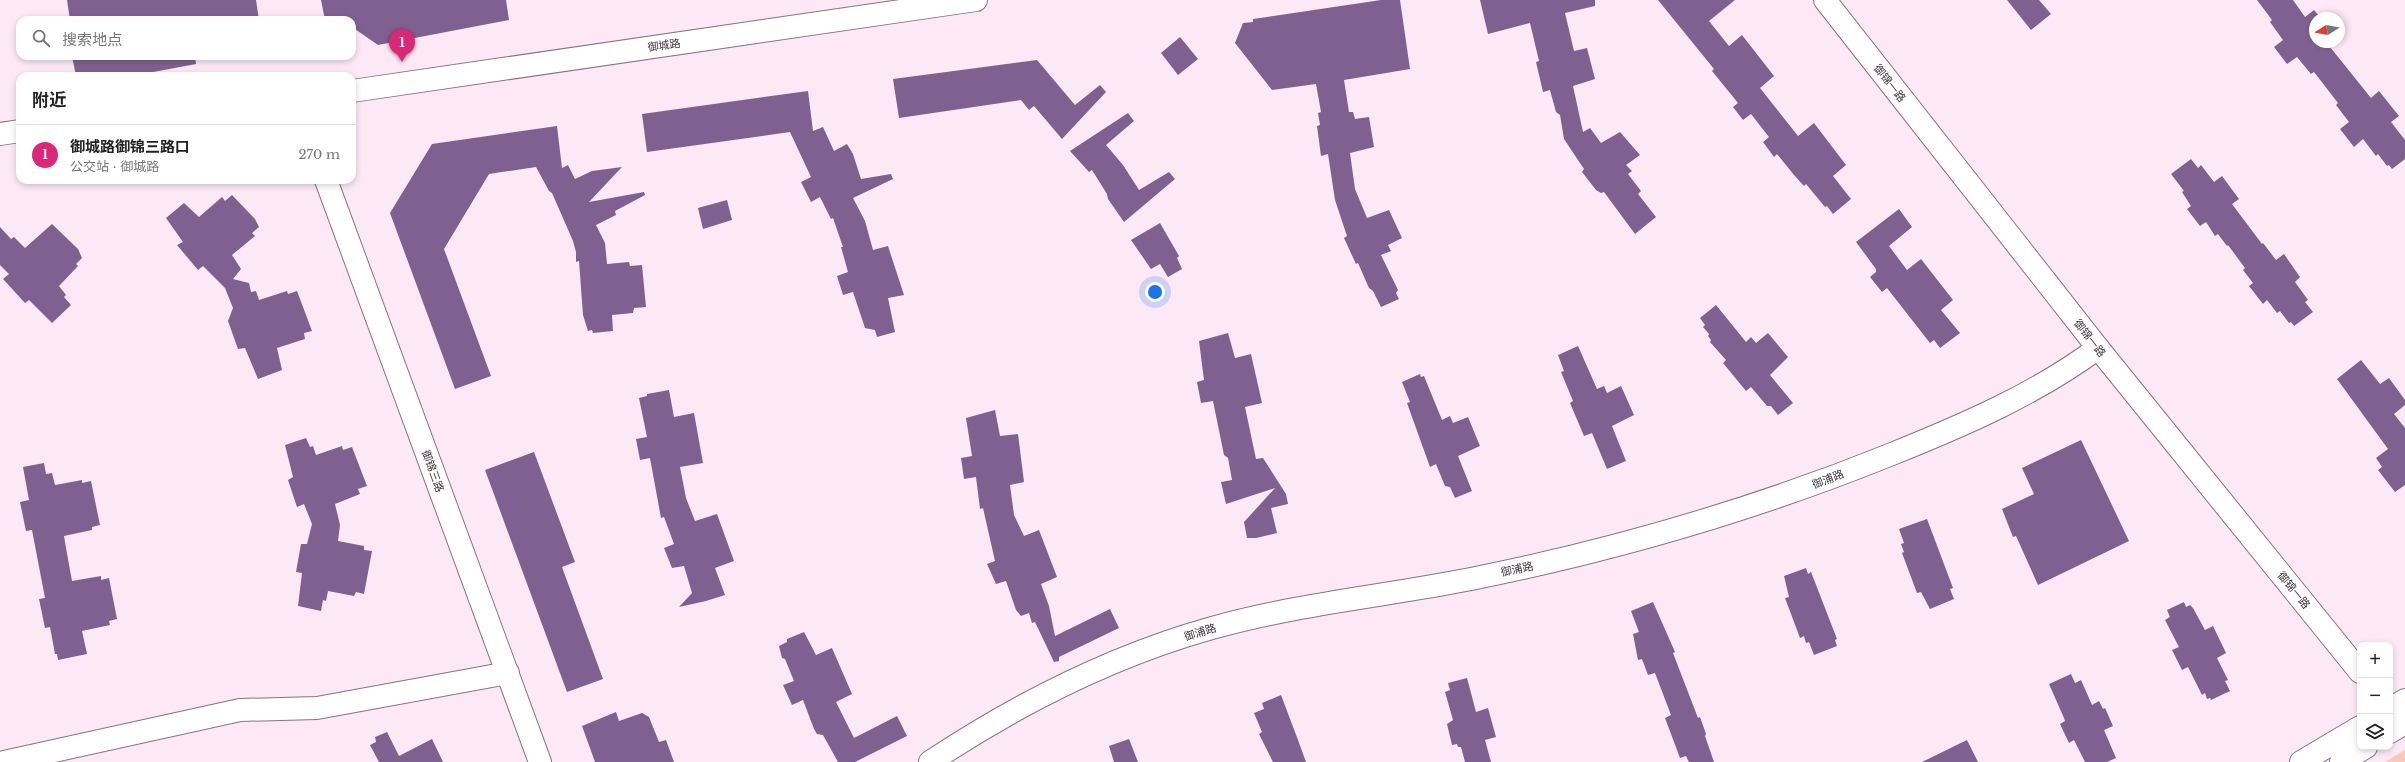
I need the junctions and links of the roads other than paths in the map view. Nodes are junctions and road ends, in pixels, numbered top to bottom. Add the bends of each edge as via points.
1 (976, 0) edge
2 (1825, 0) edge
3 (356, 90) edge
4 (16, 132) edge
5 (0, 134) edge
6 (327, 184) edge
7 (2098, 348) junction
8 (2357, 668) edge
9 (508, 674) junction
10 (2405, 700) edge
11 (2395, 720) edge
12 (2357, 729) edge
13 (2361, 750) edge
14 (4, 762) edge
15 (540, 762) edge
16 (930, 762) edge
17 (2301, 762) edge
18 (2341, 762) edge

1 - 3 street, 御城路
2 - 7 street, 御锦一路
4 - 5 street
6 - 9 street, 御锦三路
7 - 8 street, 御锦一路
7 - 16 street, 御浦路 via 2073,366 1987,412 1941,434 1821,483 1658,535 1564,559 1467,580 1327,602 1211,628 1128,656 1051,692 970,735
9 - 14 street via 317,708 240,710
9 - 15 street, 御锦三路
10 - 11 street
12 - 17 street
13 - 18 street

